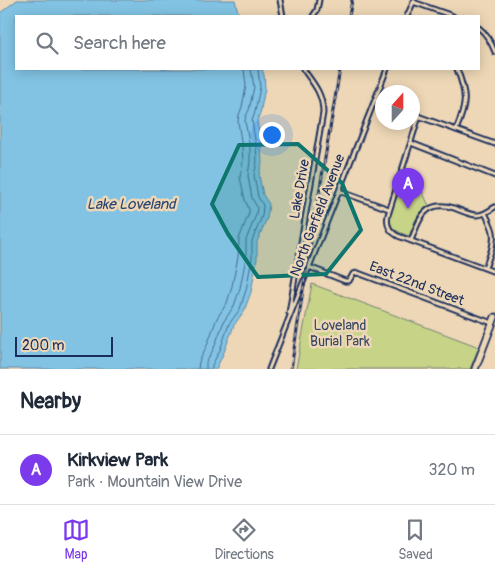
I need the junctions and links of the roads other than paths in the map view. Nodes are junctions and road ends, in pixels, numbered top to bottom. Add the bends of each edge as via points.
1 (280, 0) edge
2 (319, 0) edge
3 (414, 1) edge
4 (284, 15) edge
5 (313, 15) edge
6 (407, 15) edge
7 (450, 15) edge
8 (480, 29) edge
9 (495, 52) edge
10 (304, 70) edge
11 (387, 70) edge
12 (457, 70) edge
13 (381, 85) edge
14 (375, 100) edge
15 (420, 116) edge
16 (415, 130) edge
17 (456, 130) junction
18 (411, 143) junction
19 (495, 144) edge
20 (495, 176) edge
21 (339, 191) junction
22 (495, 207) edge
23 (389, 210) junction
24 (485, 213) junction
25 (411, 241) junction
26 (309, 267) junction
27 (485, 268) junction
28 (495, 272) edge
29 (289, 318) junction
30 (494, 320) edge
31 (269, 369) edge
32 (475, 369) edge

1 - 4 street
2 - 5 street
3 - 6 street
3 - 7 street
8 - 9 street via 491,41
10 - 29 street, Lake Drive via 319,93 323,113
11 - 13 street, North Garfield Avenue
12 - 17 street via 465,98
14 - 21 street, North Garfield Avenue
15 - 17 street
16 - 18 street
17 - 19 street
18 - 20 street
18 - 23 street
21 - 23 street
21 - 26 street, North Garfield Avenue
22 - 24 street
23 - 25 street via 388,228
24 - 25 street via 476,215 447,206 433,207 421,216
24 - 27 street via 494,243
25 - 27 street
26 - 29 street, North Garfield Avenue
26 - 30 street, East 22nd Street via 347,281 358,273
27 - 28 street
29 - 31 street, North Garfield Avenue
30 - 32 highway

